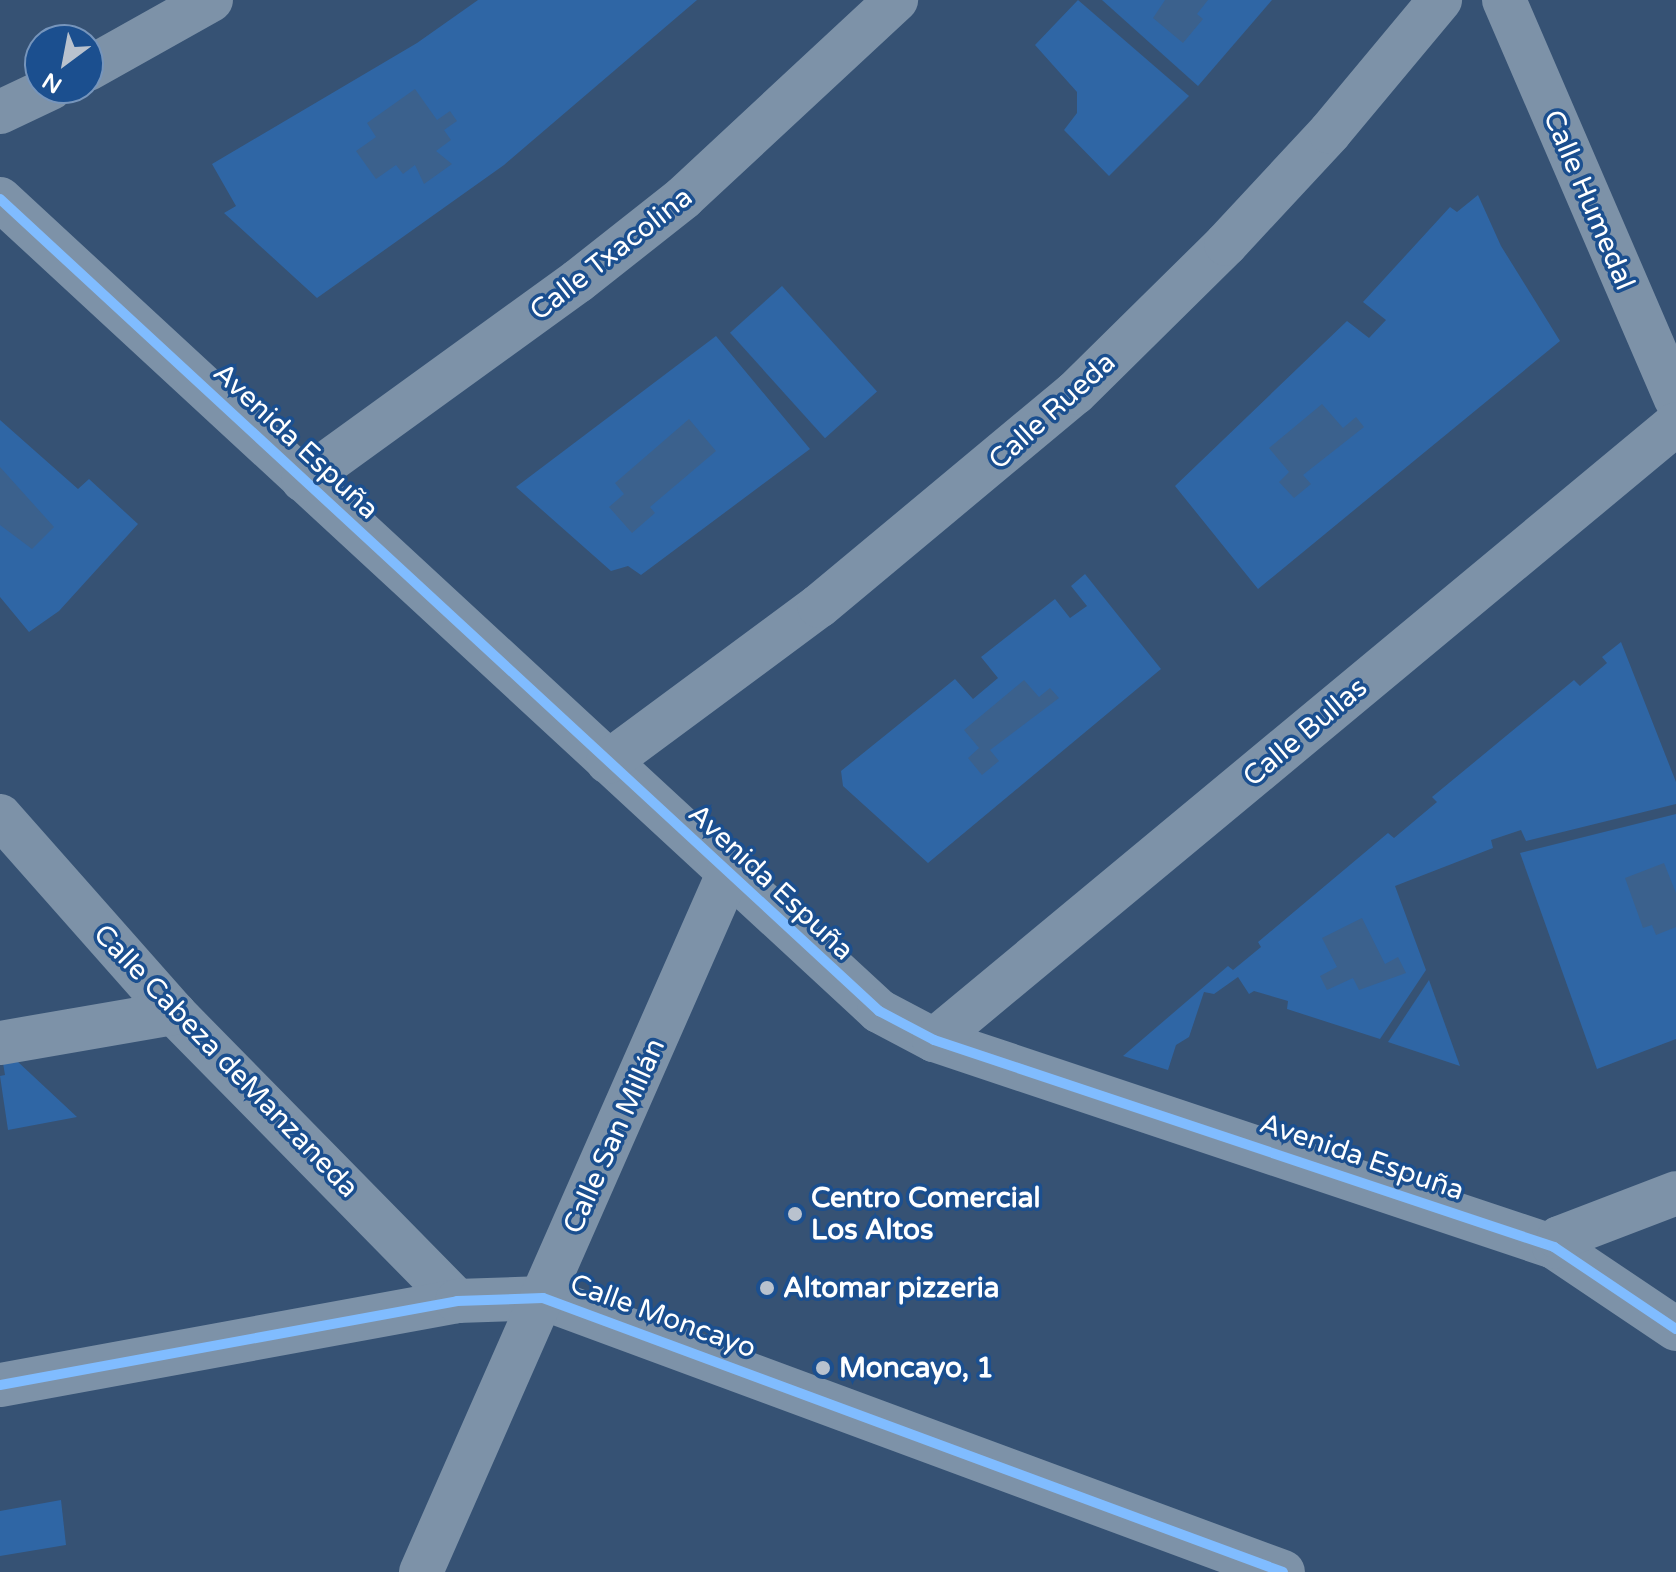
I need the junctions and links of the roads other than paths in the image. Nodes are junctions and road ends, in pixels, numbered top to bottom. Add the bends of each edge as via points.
1 (211, 0) edge
2 (896, 0) edge
3 (1440, 0) edge
4 (1504, 0) edge
5 (104, 60) edge
6 (24, 101) edge
7 (0, 112) edge
8 (0, 199) edge
9 (1676, 399) edge
10 (1676, 424) edge
11 (303, 480) junction
12 (608, 762) junction
13 (0, 816) edge
14 (728, 874) junction
15 (174, 1013) junction
16 (934, 1040) junction
17 (0, 1043) edge
18 (1676, 1193) edge
19 (1554, 1247) junction
20 (543, 1298) junction
21 (457, 1301) junction
22 (1676, 1329) edge
23 (0, 1385) edge
24 (421, 1572) edge
25 (1283, 1572) edge

1 - 5 street
2 - 11 street, Calle Txacolina via 683,198 555,299
3 - 12 street, Calle Rueda via 1226,244 1075,393 841,588
4 - 9 street, Calle Humedal
6 - 7 street
8 - 11 street, Avenida Espuña
10 - 16 street, Calle Bullas
11 - 12 street, Avenida Espuña
12 - 14 street, Avenida Espuña
13 - 15 street, Calle Cabeza deManzaneda
14 - 16 street, Avenida Espuña via 852,991
14 - 20 street, Calle San Millán
15 - 17 street
15 - 21 street, Calle Cabeza deManzaneda
16 - 19 street, Avenida Espuña
18 - 19 street via 1559,1238
19 - 22 street, Avenida Espuña
20 - 21 street, Calle Moncayo
20 - 24 street, Calle San Millán
20 - 25 street, Calle Moncayo
21 - 23 street, Calle Moncayo

